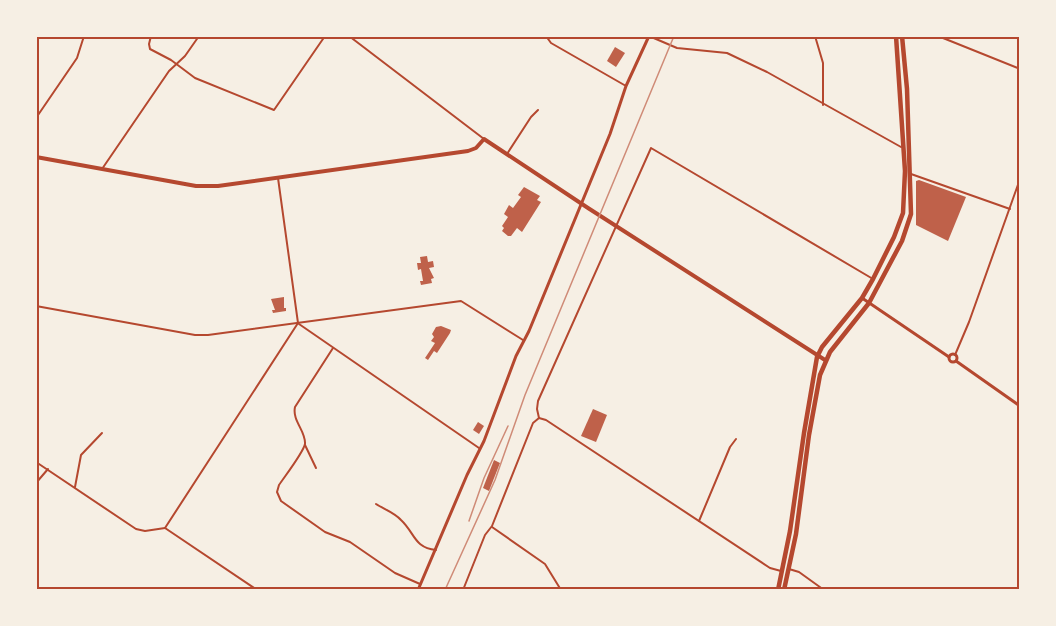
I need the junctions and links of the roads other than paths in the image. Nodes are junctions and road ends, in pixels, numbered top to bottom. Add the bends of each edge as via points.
1 (84, 36) edge
2 (151, 36) edge
3 (199, 36) edge
4 (325, 36) edge
5 (349, 36) edge
6 (546, 36) edge
7 (649, 36) edge
8 (815, 36) edge
9 (896, 36) edge
10 (902, 36) edge
11 (938, 36) edge
12 (176, 64) junction
13 (1020, 69) edge
14 (626, 86) junction
15 (823, 105) junction
16 (538, 110) dead end
17 (36, 118) edge
18 (484, 139) junction
19 (902, 147) junction
20 (909, 147) junction
21 (507, 154) junction
22 (36, 157) edge
23 (102, 169) junction
24 (911, 174) junction
25 (278, 178) junction
26 (1020, 179) edge
27 (581, 204) junction
28 (1010, 209) junction
29 (616, 226) junction
30 (873, 279) junction
31 (862, 298) junction
32 (869, 303) junction
33 (36, 306) edge
34 (298, 323) junction
35 (523, 340) junction
36 (333, 348) junction
37 (955, 355) junction
38 (818, 357) junction
39 (949, 357) junction
40 (825, 360) junction
41 (956, 361) junction
42 (1020, 406) edge
43 (539, 418) junction
44 (102, 433) dead end
45 (736, 439) dead end
46 (305, 445) junction
47 (479, 448) junction
48 (36, 462) edge
49 (316, 468) dead end
50 (48, 469) junction
51 (36, 483) edge
52 (75, 487) junction
53 (376, 504) dead end
54 (699, 522) junction
55 (492, 526) junction
56 (165, 528) junction
57 (436, 550) junction
58 (789, 569) junction
59 (781, 571) junction
60 (420, 584) junction
61 (257, 590) edge
62 (418, 590) edge
63 (463, 590) edge
64 (561, 590) edge
65 (778, 590) edge
66 (784, 590) edge
67 (824, 590) edge

1 - 17 street via 77,58
2 - 12 street via 150,49
3 - 12 street
4 - 12 street via 274,110 195,78
5 - 18 street
6 - 14 street via 551,43
7 - 14 street
7 - 15 street via 677,48 727,53
8 - 15 street via 823,63
9 - 19 highway
10 - 20 highway
11 - 13 street
12 - 23 street
14 - 27 street
15 - 19 street
16 - 21 street
18 - 21 main road
18 - 25 main road via 468,151
19 - 20 street
19 - 30 highway via 903,213
20 - 24 highway
21 - 27 main road
22 - 23 main road
23 - 25 main road via 196,186
24 - 28 street
24 - 32 highway via 907,228
25 - 34 street
26 - 28 street
27 - 29 main road
27 - 35 street
28 - 37 street
29 - 30 street via 651,148
29 - 38 main road
29 - 43 street via 538,401
30 - 31 highway
31 - 32 street
31 - 38 highway
32 - 39 street
32 - 40 highway
33 - 34 street via 195,335
34 - 35 street via 461,301
34 - 36 street
34 - 56 street
35 - 47 street
36 - 46 street via 295,407
36 - 47 street
37 - 39 street
37 - 41 street
38 - 40 main road
38 - 59 highway
39 - 41 street via 951,362
40 - 58 highway via 809,435
41 - 42 street
43 - 54 street
43 - 55 street via 533,423
44 - 52 street via 81,455
45 - 54 street
46 - 49 street
46 - 60 street via 278,488 281,501 325,532 350,542 395,573
47 - 57 street
48 - 50 street
50 - 51 street
50 - 52 street
52 - 56 street via 136,530
53 - 57 street via 400,518 420,546
54 - 59 street via 770,568
55 - 63 street
55 - 64 street via 545,564
56 - 61 street
57 - 60 street
58 - 66 highway
58 - 67 street
59 - 65 highway
60 - 62 street

